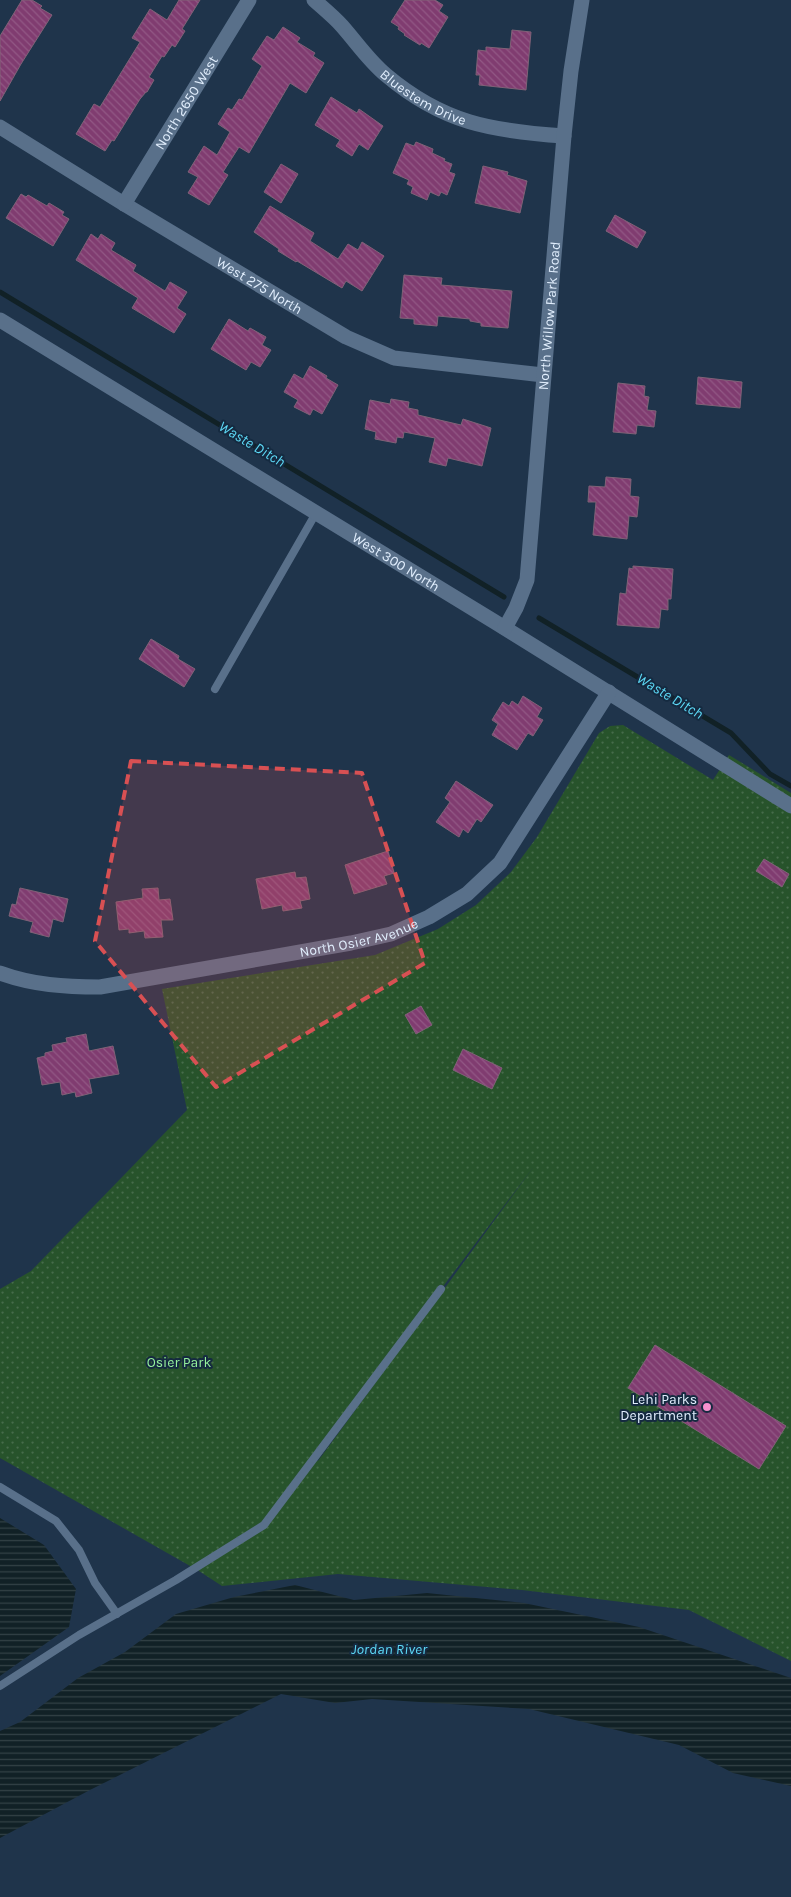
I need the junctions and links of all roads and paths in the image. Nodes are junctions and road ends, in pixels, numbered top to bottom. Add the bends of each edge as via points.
1 (249, 0) edge
2 (314, 0) edge
3 (582, 0) edge
4 (0, 127) edge
5 (564, 136) junction
6 (124, 204) junction
7 (0, 320) edge
8 (543, 375) junction
9 (316, 513) junction
10 (504, 628) junction
11 (215, 690) dead end
12 (609, 692) junction
13 (791, 806) edge
14 (0, 973) edge
15 (441, 1289) dead end
16 (0, 1487) edge
17 (117, 1614) junction
18 (0, 1686) edge

1 - 6 street, North 2650 West
2 - 5 street, Bluestem Drive via 341,24 385,74 432,107 461,120 494,128
3 - 5 street, North Willow Park Road
4 - 6 street, West 275 North
5 - 8 street, North Willow Park Road
6 - 8 street, West 275 North via 346,337 394,358
7 - 9 street, West 300 North
8 - 10 street, North Willow Park Road via 526,580 516,608
9 - 10 street, West 300 North
9 - 11 lane
10 - 12 street, West 300 North
12 - 13 street, West 300 North
12 - 14 street, North Osier Avenue via 500,863 467,894 430,917 391,934 351,943 100,987 31,983
15 - 17 lane via 264,1526
16 - 17 lane via 56,1521 79,1550 95,1583
17 - 18 lane

